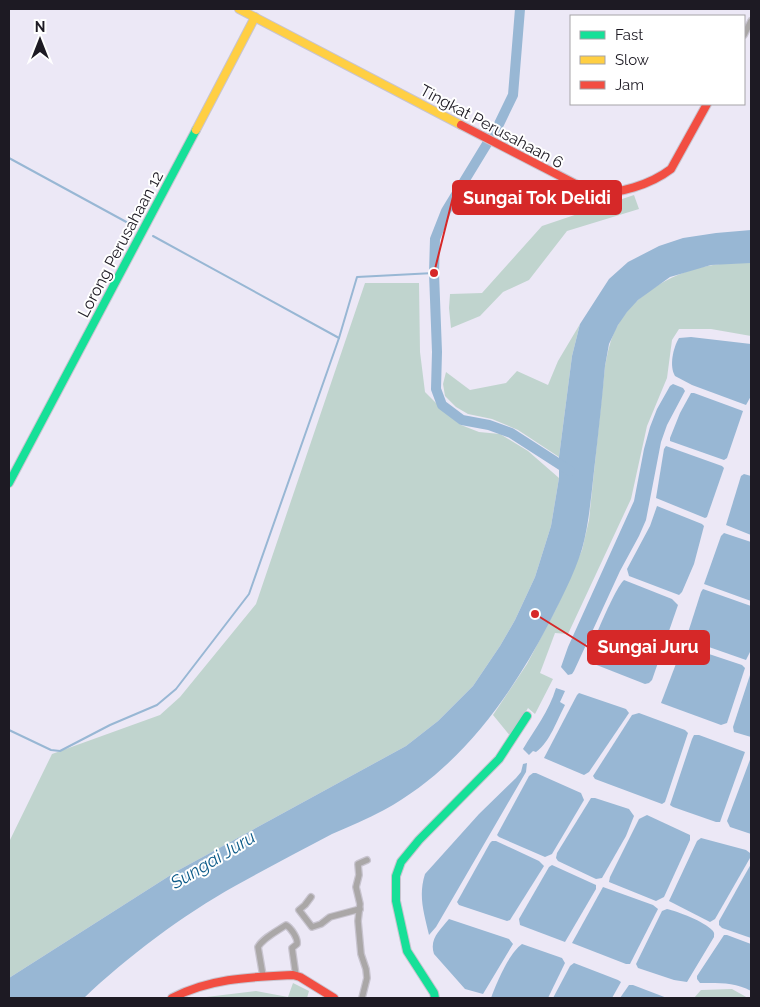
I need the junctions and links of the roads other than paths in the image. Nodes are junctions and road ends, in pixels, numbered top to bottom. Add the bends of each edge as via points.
1 (239, 9) edge
2 (255, 17) junction
3 (751, 20) edge
4 (745, 32) edge
5 (706, 105) edge
6 (9, 483) edge
7 (527, 716) dead end
8 (367, 860) dead end
9 (311, 897) dead end
10 (360, 909) junction
11 (263, 976) junction
12 (296, 976) junction
13 (172, 998) edge
14 (334, 998) edge
15 (362, 998) edge
16 (435, 998) edge

1 - 2 street, Tingkat Perusahaan 6
2 - 5 street, Tingkat Perusahaan 6 via 585,191 603,194 666,174
2 - 6 street, Lorong Perusahaan 12
3 - 4 street
7 - 16 street via 499,759 425,834 401,862 396,876 396,901 407,951
8 - 10 street via 358,864 356,888
9 - 10 street via 299,910 312,927 330,917
10 - 15 street via 360,954 367,978
11 - 12 street
11 - 12 street via 258,950 260,944 286,925 298,941 292,948
11 - 13 street via 206,983
12 - 14 street

